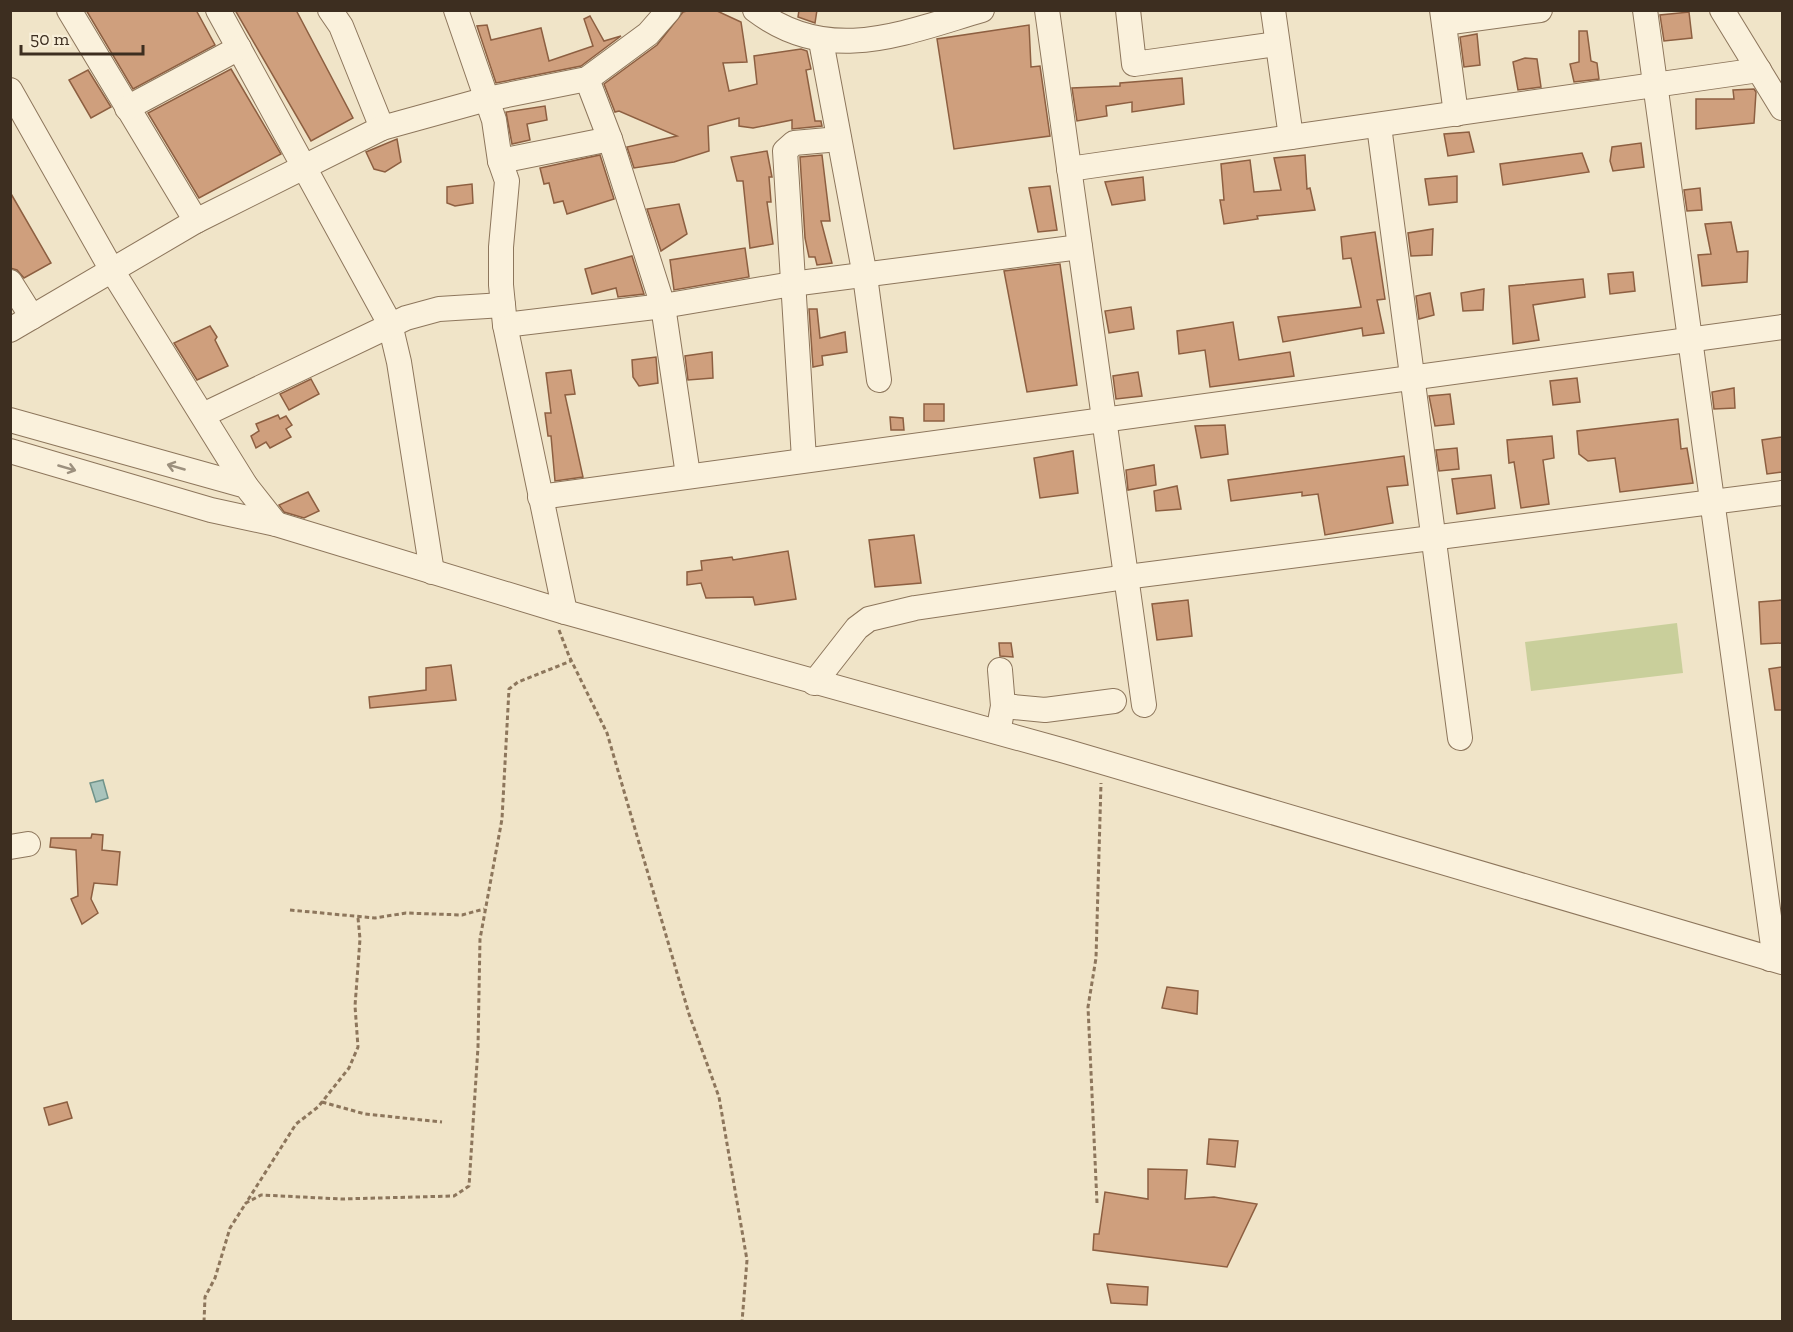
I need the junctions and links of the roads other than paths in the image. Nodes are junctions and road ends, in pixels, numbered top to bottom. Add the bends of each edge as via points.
1 (69, 10) edge
2 (218, 10) edge
3 (330, 10) edge
4 (456, 10) edge
5 (669, 10) edge
6 (755, 10) edge
7 (982, 10) edge
8 (1047, 10) edge
9 (1128, 10) edge
10 (1273, 10) edge
11 (1540, 10) edge
12 (1645, 10) edge
13 (1722, 10) edge
14 (1443, 17) edge
15 (821, 41) junction
16 (1277, 44) junction
17 (239, 48) junction
18 (1760, 70) junction
19 (587, 79) junction
20 (1654, 86) junction
21 (10, 90) edge
22 (487, 99) junction
23 (127, 108) junction
24 (1782, 108) edge
25 (1456, 114) junction
26 (1379, 126) junction
27 (381, 128) junction
28 (1291, 137) junction
29 (838, 138) junction
30 (610, 139) junction
31 (500, 161) junction
32 (304, 167) junction
33 (1069, 169) junction
34 (196, 221) junction
35 (1080, 247) junction
36 (113, 272) junction
37 (865, 276) junction
38 (10, 282) edge
39 (792, 284) junction
40 (663, 306) junction
41 (504, 315) junction
42 (32, 317) junction
43 (390, 324) junction
44 (1782, 327) edge
45 (10, 330) edge
46 (1691, 340) junction
47 (1411, 379) junction
48 (879, 380) dead end
49 (203, 415) junction
50 (12, 419) edge
51 (1104, 421) junction
52 (10, 452) edge
53 (804, 459) junction
54 (688, 476) junction
55 (221, 479) junction
56 (246, 486) junction
57 (1782, 493) edge
58 (540, 497) junction
59 (1713, 503) junction
60 (211, 510) junction
61 (276, 524) junction
62 (1433, 539) junction
63 (432, 572) junction
64 (1126, 577) junction
65 (558, 610) junction
66 (1000, 670) dead end
67 (814, 682) junction
68 (1114, 701) dead end
69 (1144, 705) dead end
70 (1003, 706) junction
71 (995, 732) junction
72 (1460, 738) dead end
73 (1776, 961) edge

1 - 23 street
2 - 17 street
3 - 27 street via 349,45
4 - 22 street
5 - 19 street via 648,34
6 - 15 street via 775,23
7 - 15 street via 880,38
8 - 33 street
9 - 16 street via 1134,64
10 - 16 street
11 - 14 street
12 - 20 street
13 - 18 street
14 - 25 street
15 - 29 street
16 - 28 street
17 - 23 street
17 - 32 street
18 - 20 street
18 - 24 street
19 - 22 street
19 - 30 street
20 - 25 street
20 - 46 street
21 - 36 street
22 - 27 street
22 - 31 street
23 - 34 street
25 - 26 street
26 - 28 street
26 - 47 street
27 - 32 street
28 - 33 street
29 - 37 street
29 - 39 street via 795,143 786,151
30 - 31 street
30 - 40 street
31 - 41 street via 507,181 501,246
32 - 34 street
32 - 43 street
33 - 35 street
34 - 36 street
35 - 37 street
35 - 51 street
36 - 42 street
36 - 49 street
37 - 39 street
37 - 48 street
38 - 42 street
39 - 40 street
39 - 53 street
40 - 41 street
40 - 54 street
41 - 43 street via 439,309
41 - 58 street
42 - 45 street
43 - 49 street
43 - 63 street
44 - 46 street
46 - 47 street
46 - 59 street
47 - 51 street
47 - 62 street
49 - 56 street
55 -> 50 street
51 - 53 street
51 - 64 street
52 -> 60 street
53 - 54 street
54 - 58 street
55 - 56 street
55 - 60 street
56 - 61 street
57 - 59 street
58 - 65 street
59 - 62 street
59 - 73 street
60 - 61 street
61 - 63 street
62 - 64 street
62 - 72 street
63 - 65 street
64 - 67 street via 915,608 869,619 845,641
64 - 69 street
65 - 67 street
66 - 70 street
67 - 71 street
68 - 70 street via 1045,710
70 - 71 street
71 - 73 street

